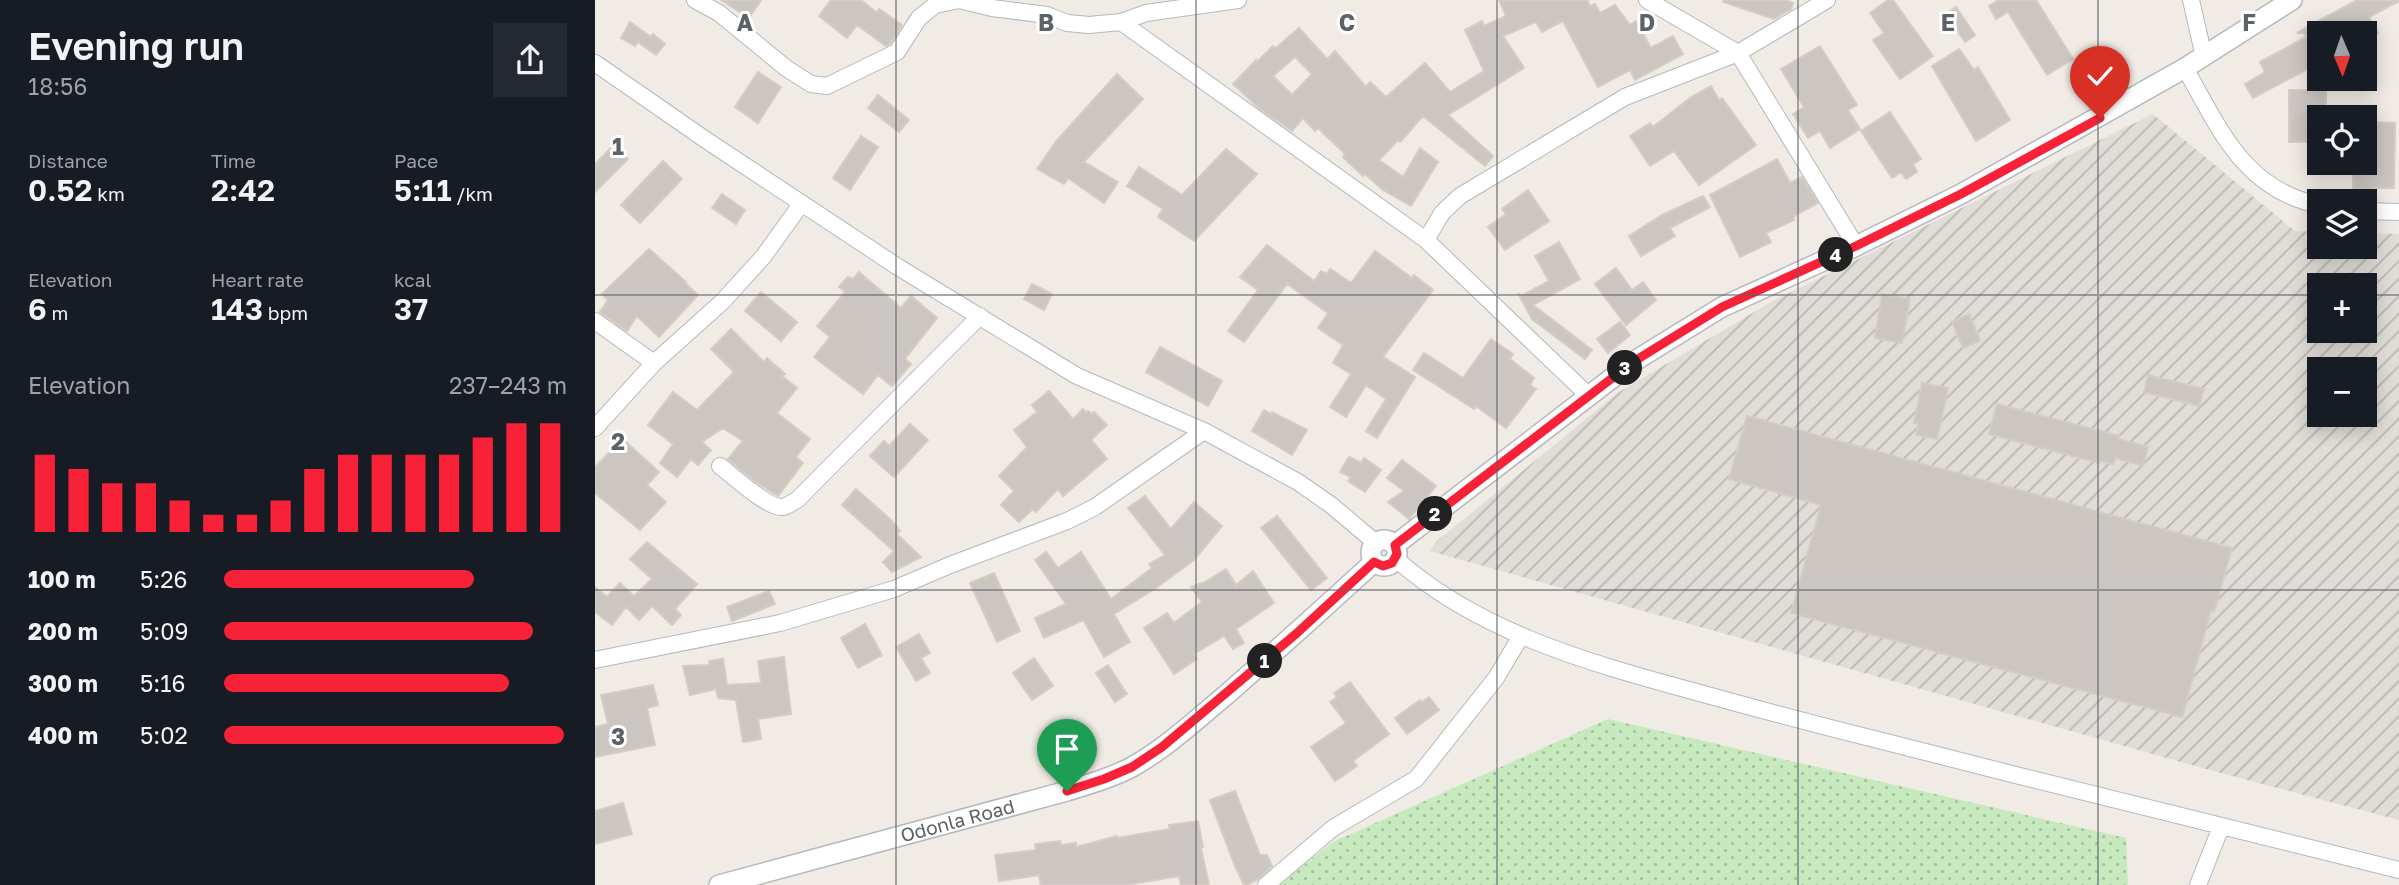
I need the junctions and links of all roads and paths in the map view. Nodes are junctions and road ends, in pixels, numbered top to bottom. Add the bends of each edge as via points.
1 (695, 0) edge
2 (959, 0) edge
3 (1238, 0) edge
4 (1647, 0) edge
5 (1827, 0) edge
6 (2191, 0) edge
7 (2293, 0) edge
8 (1051, 7) edge
9 (1121, 22) junction
10 (1738, 53) junction
11 (2204, 57) junction
12 (595, 63) edge
13 (2185, 68) junction
14 (2307, 201) edge
15 (802, 203) junction
16 (2377, 211) edge
17 (2399, 212) edge
18 (1426, 240) junction
19 (1856, 246) junction
20 (980, 316) junction
21 (595, 321) edge
22 (654, 363) junction
23 (1590, 397) junction
24 (595, 428) edge
25 (1204, 431) junction
26 (720, 466) dead end
27 (1385, 552) junction
28 (1521, 636) junction
29 (595, 660) edge
30 (2221, 827) junction
31 (2399, 870) edge
32 (719, 885) edge
33 (1266, 885) edge
34 (2198, 885) edge

1 - 2 street via 719,13 786,68 811,84 827,86 897,52 919,18 935,5
2 - 8 street via 992,8
3 - 9 street via 1146,13
4 - 10 street
5 - 10 street
6 - 11 street
7 - 11 street, Odonla Road
8 - 9 street via 1067,23
9 - 18 street
10 - 18 street via 1625,97 1460,196 1442,213
10 - 19 street
11 - 13 street, Odonla Road
12 - 15 street
13 - 14 street via 2228,145 2254,174 2279,191
13 - 19 street, Odonla Road via 1961,194
15 - 20 street
15 - 22 street via 722,302
16 - 17 street
18 - 23 street
19 - 23 street, Odonla Road via 1722,307 1633,362
20 - 25 street via 1077,376
20 - 26 street via 784,507 765,501
21 - 22 street
22 - 24 street
23 - 27 street, Odonla Road
25 - 27 street via 1298,482
25 - 29 street via 1095,507 894,589 780,622
27 - 28 street via 1456,602
27 - 32 street, Odonla Road via 1217,703 1132,767 1067,791
28 - 30 street via 1597,665 1767,712
28 - 33 street via 1496,678 1416,779 1333,828
30 - 31 street
30 - 34 street

